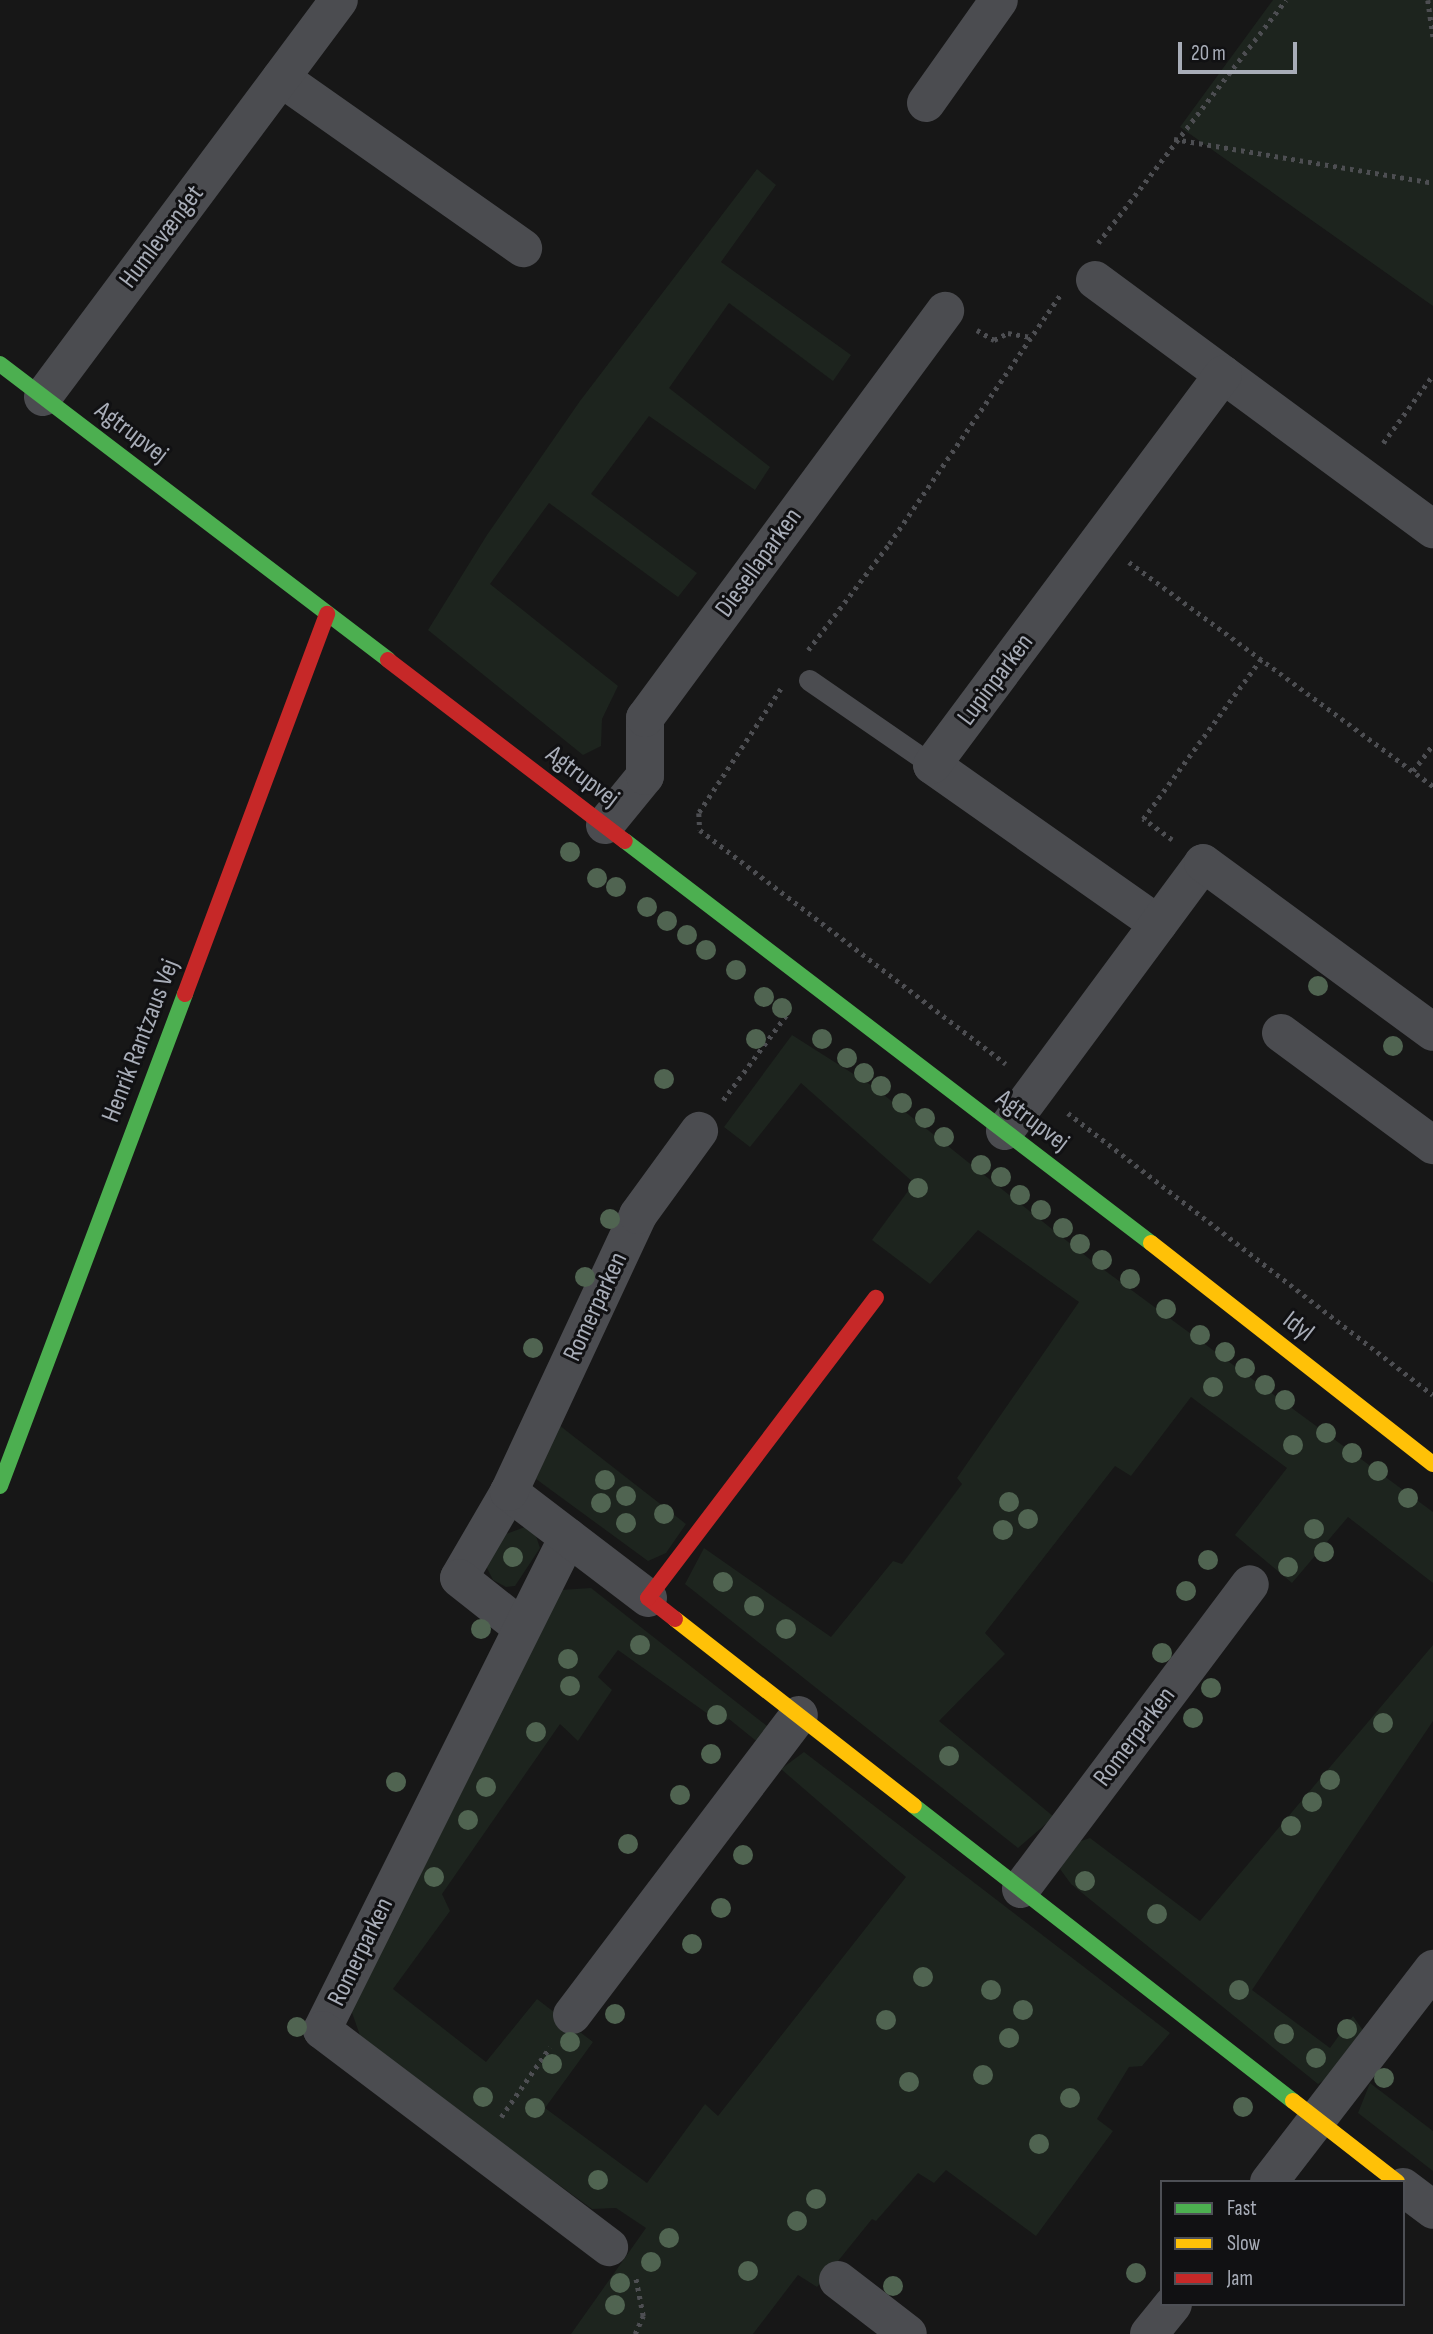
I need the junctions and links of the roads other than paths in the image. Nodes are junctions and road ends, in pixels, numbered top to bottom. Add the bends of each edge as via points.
1 (339, 0) edge
2 (999, 0) edge
3 (281, 78) junction
4 (926, 103) dead end
5 (523, 248) dead end
6 (1095, 280) dead end
7 (945, 311) road end
8 (0, 364) edge
9 (1223, 374) junction
10 (43, 397) junction
11 (1433, 529) edge
12 (327, 614) junction
13 (808, 680) dead end
14 (932, 765) junction
15 (606, 825) junction
16 (1158, 923) junction
17 (1433, 1032) edge
18 (1281, 1033) dead end
19 (699, 1131) road end
20 (1005, 1131) junction
21 (1433, 1145) edge
22 (1133, 1229) joint
23 (876, 1298) dead end
24 (1433, 1464) edge
25 (0, 1486) edge
26 (509, 1492) junction
27 (568, 1536) junction
28 (1250, 1584) dead end
29 (648, 1598) junction
30 (522, 1628) junction
31 (799, 1715) junction
32 (1021, 1889) junction
33 (1433, 1969) edge
34 (572, 2015) road end
35 (1318, 2120) junction
36 (1271, 2180) edge
37 (1394, 2180) edge
38 (1405, 2189) edge
39 (1433, 2210) edge
40 (609, 2247) road end
41 (838, 2280) dead end
42 (1171, 2306) edge
43 (908, 2334) edge
44 (1149, 2334) edge

1 - 3 street, Humlevænget
2 - 4 street
3 - 5 street
3 - 10 street, Humlevænget
6 - 9 street
7 - 15 street, Diesellaparken via 645,718 645,776
8 - 10 street, Agtrupvej
9 - 11 street
9 - 14 street, Lupinparken
10 - 12 street, Agtrupvej
12 - 15 street, Agtrupvej
12 - 25 street, Henrik Rantzaus Vej
13 - 14 lane
14 - 16 street
15 - 20 street, Agtrupvej
16 - 17 street via 1203,863
16 - 20 street
18 - 21 street
19 - 26 street, Romerparken via 638,1215
20 - 22 street, Agtrupvej
22 - 24 street, Idyl
23 - 29 street
26 - 27 street
26 - 30 street, Romerparken via 460,1578
27 - 29 street
27 - 30 street, Romerparken
28 - 32 street, Romerparken
29 - 31 street
30 - 40 street, Romerparken via 322,2030
31 - 32 street
31 - 34 street
32 - 35 street
33 - 35 street
35 - 36 street
35 - 37 street
38 - 39 street
41 - 43 street
42 - 44 street

